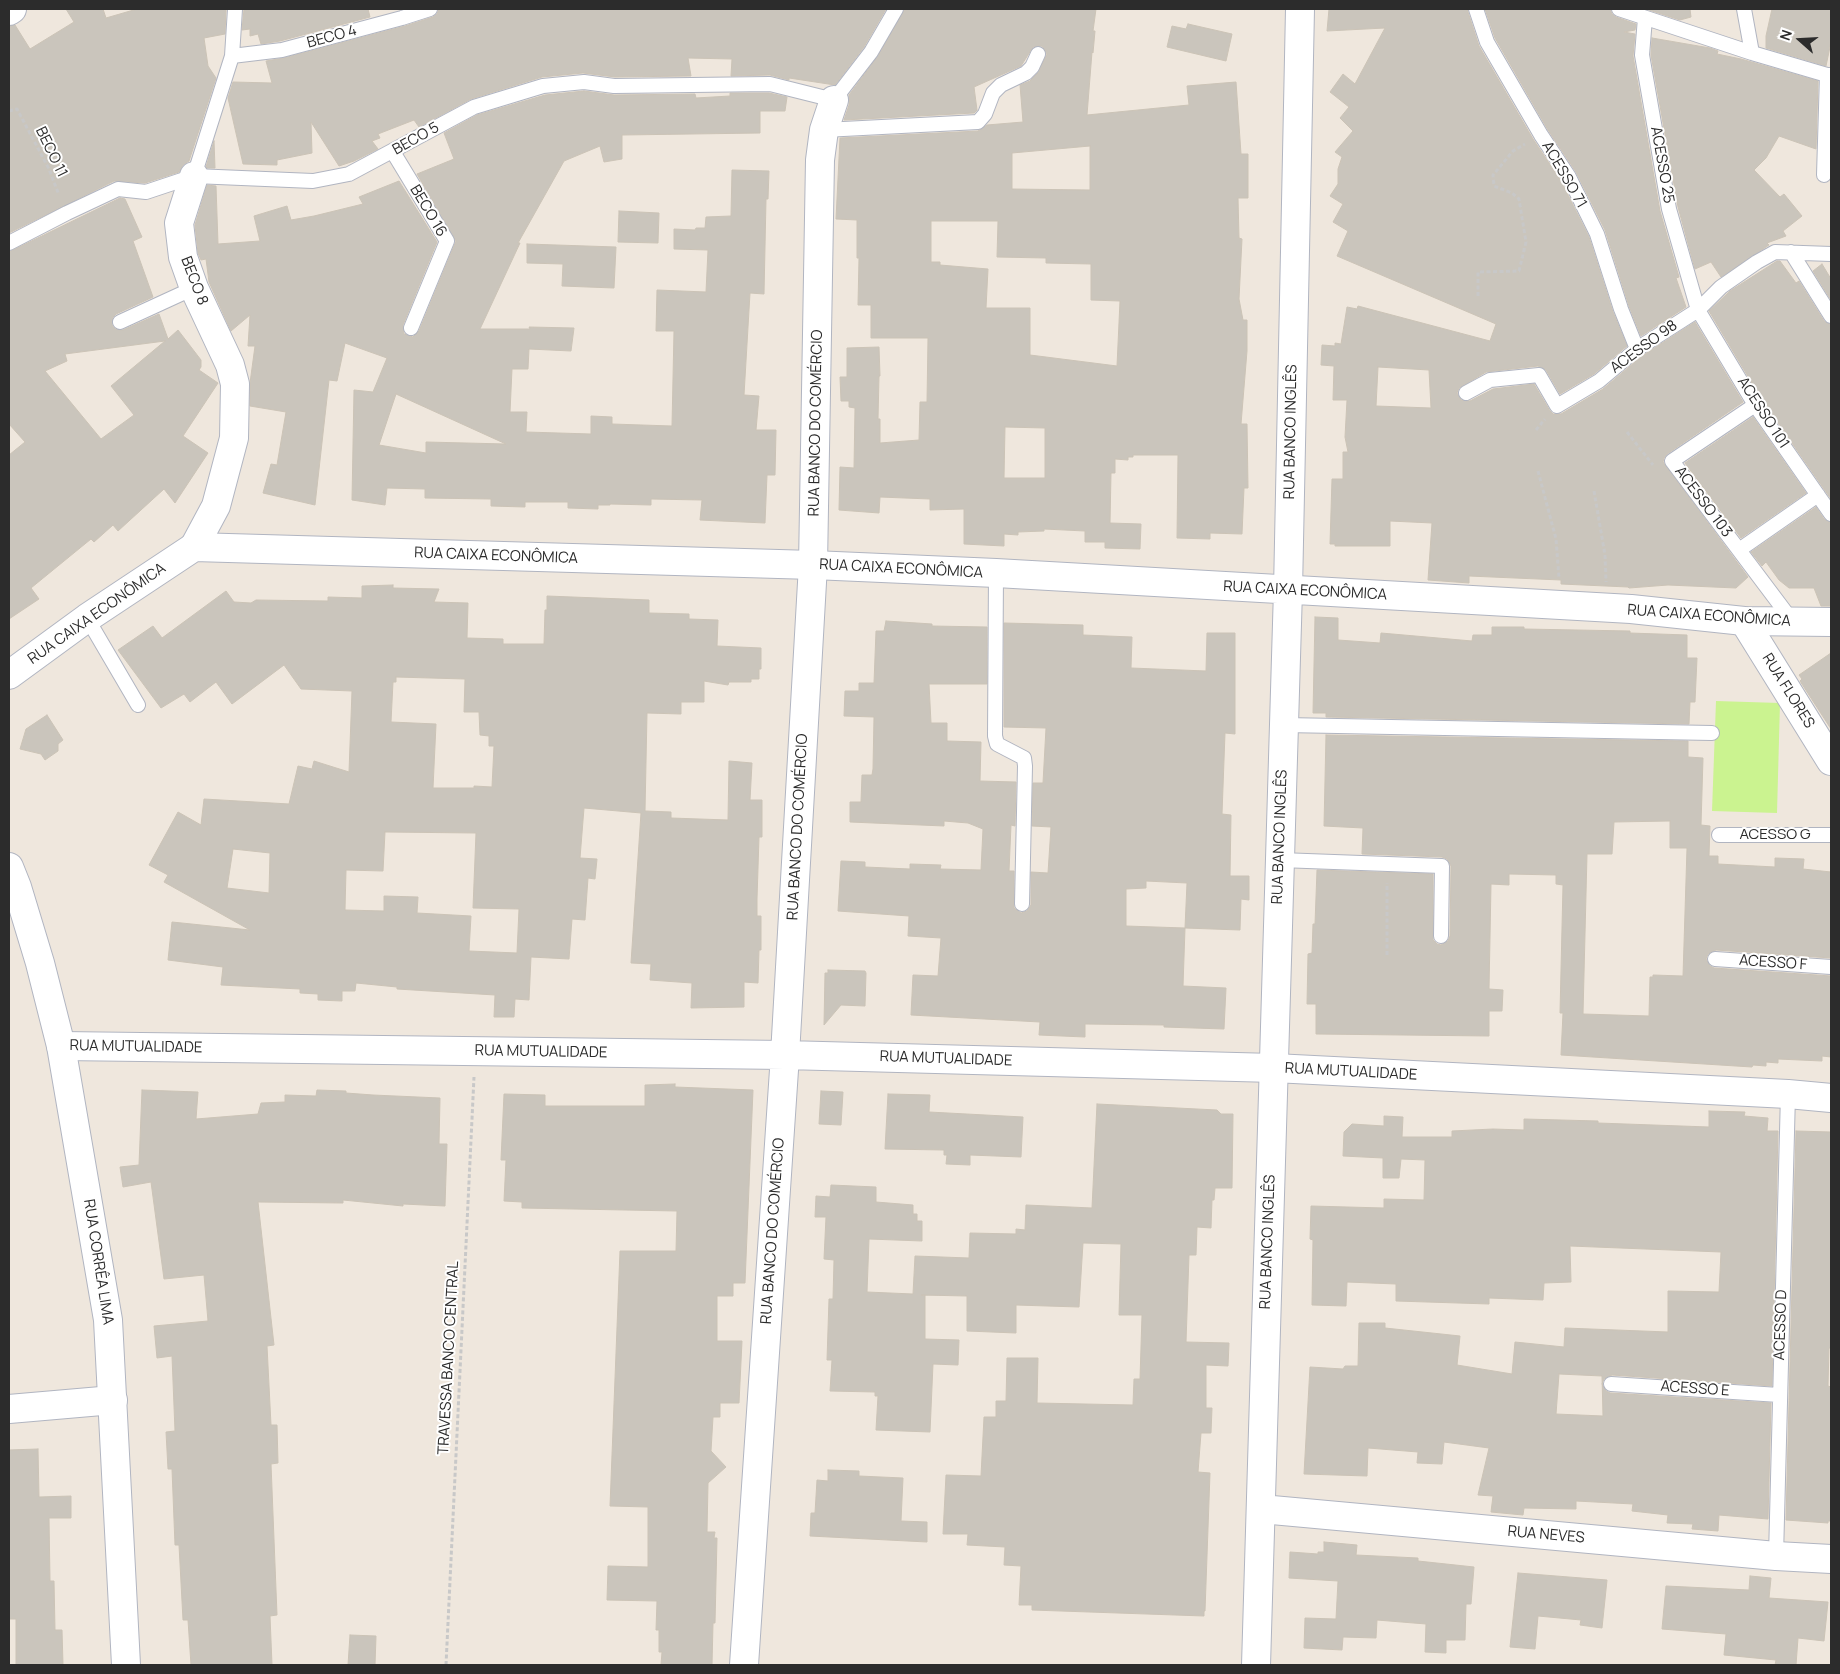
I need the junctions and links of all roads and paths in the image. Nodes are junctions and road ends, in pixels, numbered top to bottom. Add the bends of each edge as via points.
1 (12, 9) edge
2 (235, 9) edge
3 (430, 9) edge
4 (896, 9) edge
5 (1300, 9) edge
6 (1476, 9) edge
7 (1619, 9) edge
8 (1744, 9) edge
9 (9, 10) edge
10 (1645, 18) junction
11 (1752, 53) junction
12 (1038, 54) dead end
13 (232, 56) junction
14 (1829, 75) edge
15 (834, 100) junction
16 (9, 111) edge
17 (824, 130) junction
18 (1542, 135) junction
19 (393, 152) junction
20 (1824, 175) dead end
21 (194, 176) junction
22 (67, 213) junction
23 (9, 243) edge
24 (1791, 252) junction
25 (1831, 254) edge
26 (194, 288) junction
27 (1478, 296) dead end
28 (1698, 310) junction
29 (1831, 316) edge
30 (120, 322) dead end
31 (412, 328) dead end
32 (1637, 349) junction
33 (1466, 393) dead end
34 (1755, 405) junction
35 (1627, 432) dead end
36 (1672, 461) junction
37 (1538, 471) dead end
38 (1594, 491) dead end
39 (1818, 495) junction
40 (1831, 514) edge
41 (194, 547) junction
42 (1739, 550) junction
43 (813, 565) junction
44 (996, 573) junction
45 (1288, 590) junction
46 (1561, 605) junction
47 (1607, 608) junction
48 (87, 618) junction
49 (1744, 621) junction
50 (1831, 622) edge
51 (1794, 623) junction
52 (9, 675) edge
53 (138, 705) dead end
54 (1284, 725) junction
55 (1712, 733) dead end
56 (1831, 760) edge
57 (1719, 835) dead end
58 (1831, 835) edge
59 (1280, 860) junction
60 (1387, 863) junction
61 (11, 882) edge
62 (1022, 904) dead end
63 (1441, 936) dead end
64 (1387, 955) dead end
65 (1715, 958) dead end
66 (1831, 967) edge
67 (61, 1046) junction
68 (476, 1051) junction
69 (785, 1055) junction
70 (1274, 1068) junction
71 (1788, 1094) junction
72 (1831, 1098) edge
73 (1610, 1384) dead end
74 (1780, 1395) junction
75 (112, 1400) junction
76 (9, 1409) edge
77 (1261, 1509) junction
78 (1776, 1556) junction
79 (1831, 1559) edge
80 (126, 1665) edge
81 (446, 1665) edge
82 (744, 1665) edge
83 (1256, 1665) edge

1 - 9 street
2 - 13 lane, BECO 8
3 - 13 lane, BECO 4 via 282,50
4 - 15 lane, RUA BANCO DO COMÉRCIO via 871,52
5 - 45 street, RUA BANCO INGLÊS
6 - 18 lane, ACESSO 71 via 1486,42
7 - 10 lane
8 - 11 lane
10 - 11 lane
10 - 28 lane, ACESSO 25 via 1642,55 1669,209
11 - 14 lane
12 - 17 lane via 1026,73 1001,85 993,93 985,114 978,122
13 - 21 lane, BECO 8
14 - 20 lane
15 - 17 street, RUA BANCO DO COMÉRCIO
15 - 19 lane, BECO 5 via 770,84 614,86 584,82 544,86 474,107
16 - 22 path, BECO 11 via 17,109 49,169
17 - 43 street, RUA BANCO DO COMÉRCIO via 820,160
18 - 27 path via 1513,151 1493,175 1494,186 1518,199 1526,242 1520,271 1478,272
18 - 32 lane, ACESSO 71 via 1569,177 1596,234
19 - 21 lane, BECO 5 via 349,174 313,181
19 - 31 lane, BECO 16 via 447,241
21 - 22 lane, BECO 5 via 146,192 118,189
21 - 26 street, BECO 8 via 179,224 183,257
22 - 23 lane, BECO 5
24 - 25 lane, ACESSO 98
24 - 28 lane, ACESSO 98 via 1774,252 1757,262 1721,287
24 - 29 lane
26 - 30 lane
26 - 41 street, BECO 8 via 236,384 234,438 216,506
28 - 32 lane, ACESSO 98
28 - 34 lane, ACESSO 101
32 - 33 lane, ACESSO 98 via 1599,381 1557,406 1539,375 1490,380
34 - 36 lane, ACESSO 103
34 - 39 lane, ACESSO 101
35 - 36 path via 1655,468
36 - 42 lane, ACESSO 103
37 - 46 path via 1556,539
38 - 47 path via 1605,555
39 - 40 lane, ACESSO 101
39 - 42 lane
41 - 43 street, RUA CAIXA ECONÔMICA
41 - 48 street, RUA CAIXA ECONÔMICA
42 - 51 lane, ACESSO 103
43 - 44 street, RUA CAIXA ECONÔMICA
43 - 69 street, RUA BANCO DO COMÉRCIO
44 - 45 street, RUA CAIXA ECONÔMICA
44 - 62 lane via 995,736 997,744 1024,758 1025,766
45 - 46 street, RUA CAIXA ECONÔMICA
45 - 54 street, RUA BANCO INGLÊS
46 - 47 street, RUA CAIXA ECONÔMICA
47 - 49 street, RUA CAIXA ECONÔMICA
48 - 52 street, RUA CAIXA ECONÔMICA
48 - 53 lane
49 - 51 street, RUA CAIXA ECONÔMICA
49 - 56 street, RUA FLORES
50 - 51 street, RUA CAIXA ECONÔMICA
54 - 55 lane
54 - 59 street, RUA BANCO INGLÊS
57 - 58 lane, ACESSO G
59 - 60 lane
59 - 70 street, RUA BANCO INGLÊS
60 - 63 lane via 1442,866
60 - 64 path
61 - 67 street, RUA CORRÊA LIMA via 40,963
65 - 66 lane, ACESSO F
67 - 68 street, RUA MUTUALIDADE
67 - 75 street, RUA CORRÊA LIMA via 108,1320
68 - 69 street, RUA MUTUALIDADE
68 - 81 path, TRAVESSA BANCO CENTRAL
69 - 70 street, RUA MUTUALIDADE
69 - 82 street, RUA BANCO DO COMÉRCIO
70 - 71 street, RUA MUTUALIDADE
70 - 77 street, RUA BANCO INGLÊS
71 - 72 street, RUA MUTUALIDADE
71 - 74 lane, ACESSO D
73 - 74 lane, ACESSO E
74 - 78 lane, ACESSO D
75 - 76 street
75 - 80 street, RUA CORRÊA LIMA
77 - 78 street, RUA NEVES
77 - 83 street, RUA BANCO INGLÊS
78 - 79 street, RUA NEVES

